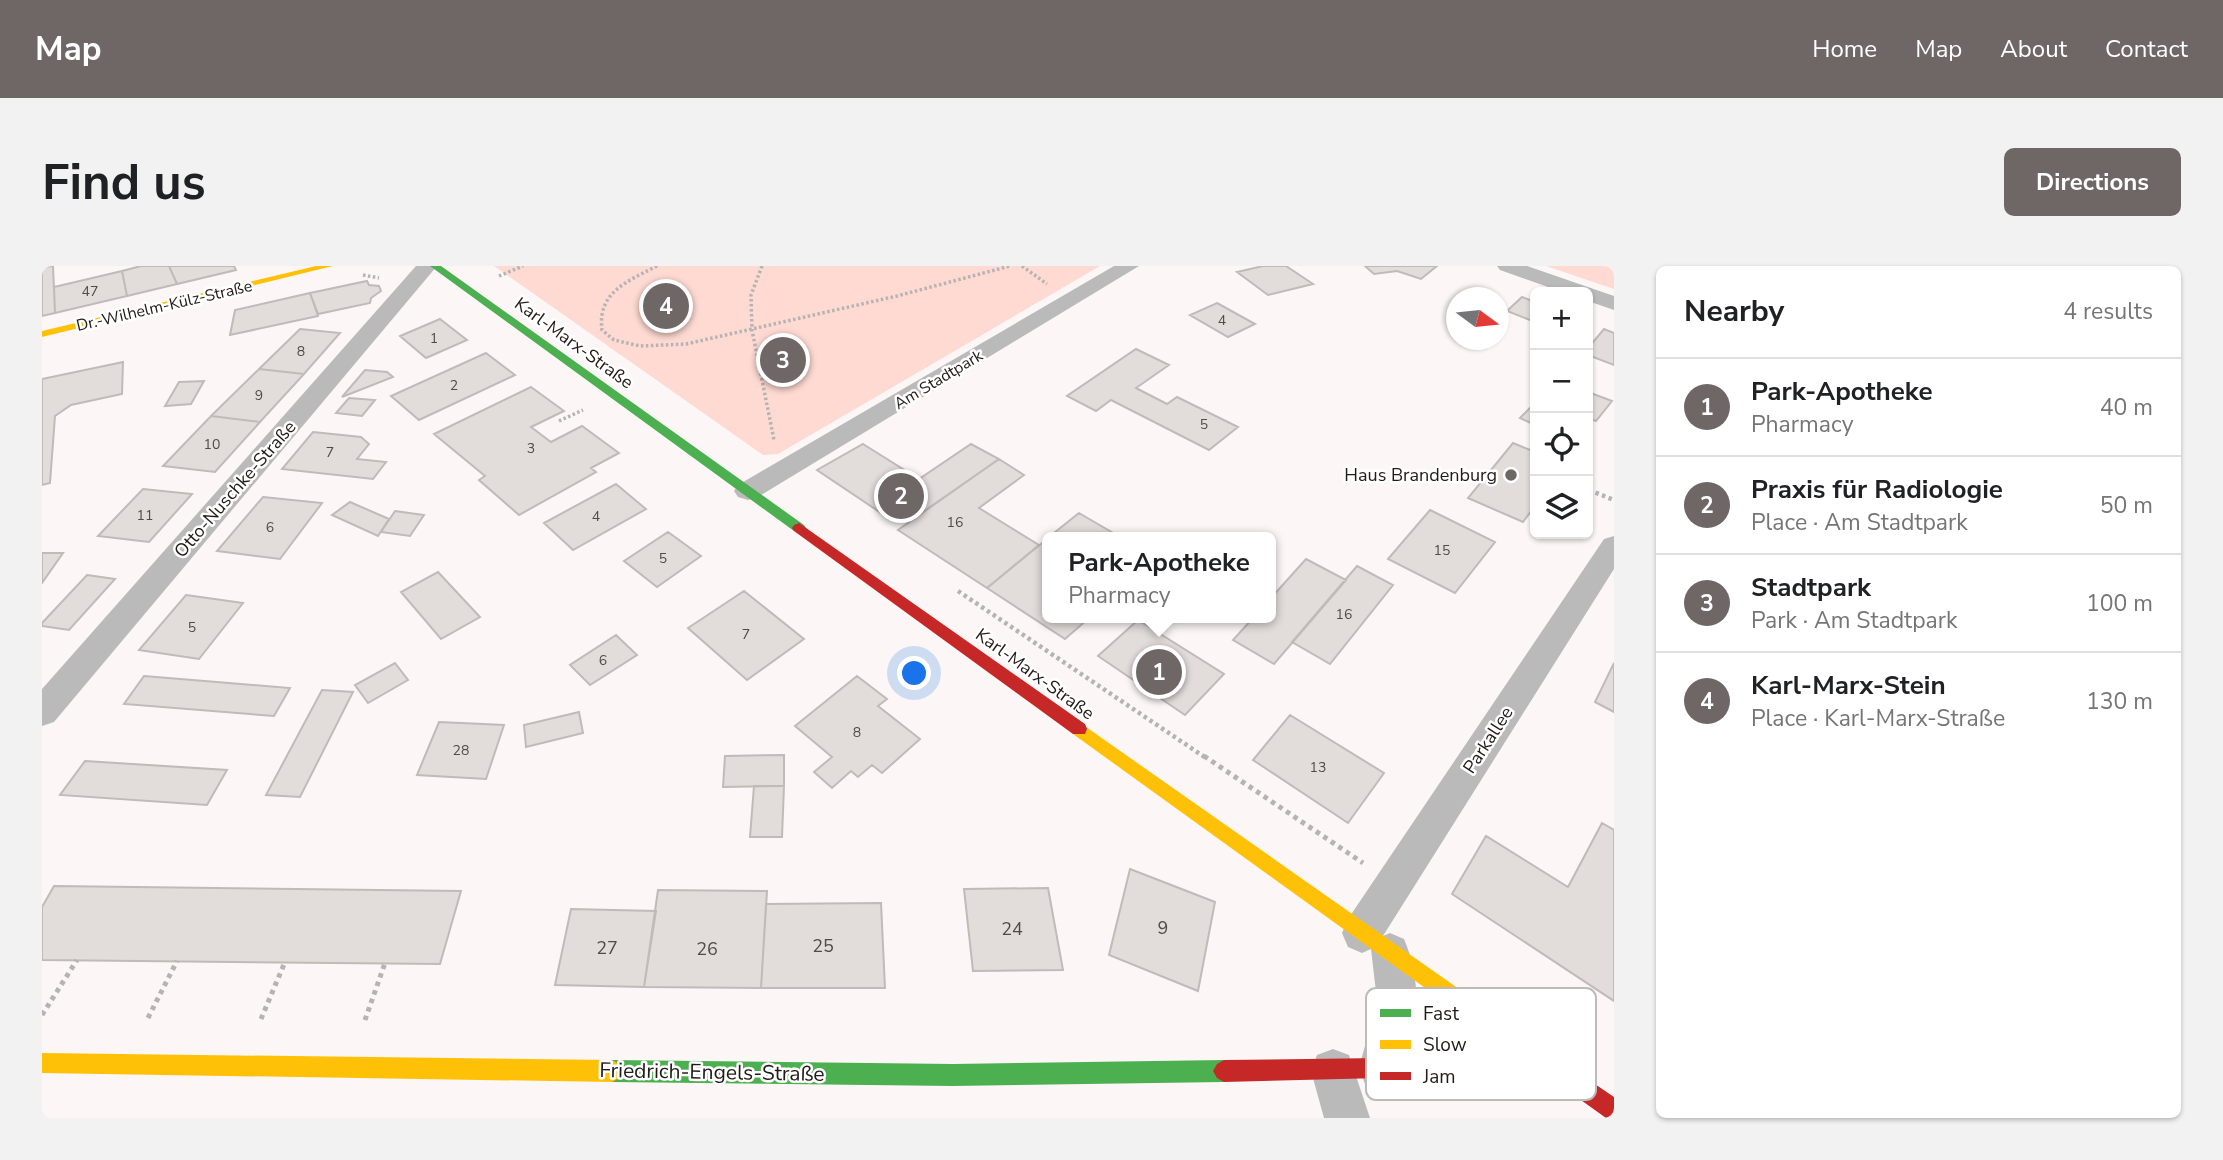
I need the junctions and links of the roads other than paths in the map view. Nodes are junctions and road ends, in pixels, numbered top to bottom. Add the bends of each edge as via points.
1 (328, 266) edge
2 (427, 266) edge
3 (435, 266) edge
4 (1129, 266) edge
5 (1507, 266) edge
6 (1568, 287) edge
7 (1593, 296) edge
8 (1614, 303) edge
9 (42, 334) edge
10 (748, 491) junction
11 (1614, 546) edge
12 (42, 712) edge
13 (1376, 943) junction
14 (1393, 988) edge
15 (1440, 988) edge
16 (42, 1063) edge
17 (1366, 1069) edge
18 (1333, 1071) junction
19 (1596, 1097) edge
20 (1614, 1110) edge
21 (1347, 1118) edge

1 - 9 street, Dr.-Wilhelm-Külz-Straße
2 - 12 street, Otto-Nuschke-Straße
3 - 10 street, Karl-Marx-Straße
4 - 10 street, Am Stadtpark
5 - 6 street
7 - 8 street
10 - 13 street, Karl-Marx-Straße
11 - 13 street, Parkallee via 1394,883
13 - 14 street
13 - 15 street, Karl-Marx-Straße
16 - 18 street, Friedrich-Engels-Straße via 953,1075
17 - 18 street, Friedrich-Engels-Straße
18 - 21 street
19 - 20 street, Karl-Marx-Straße

